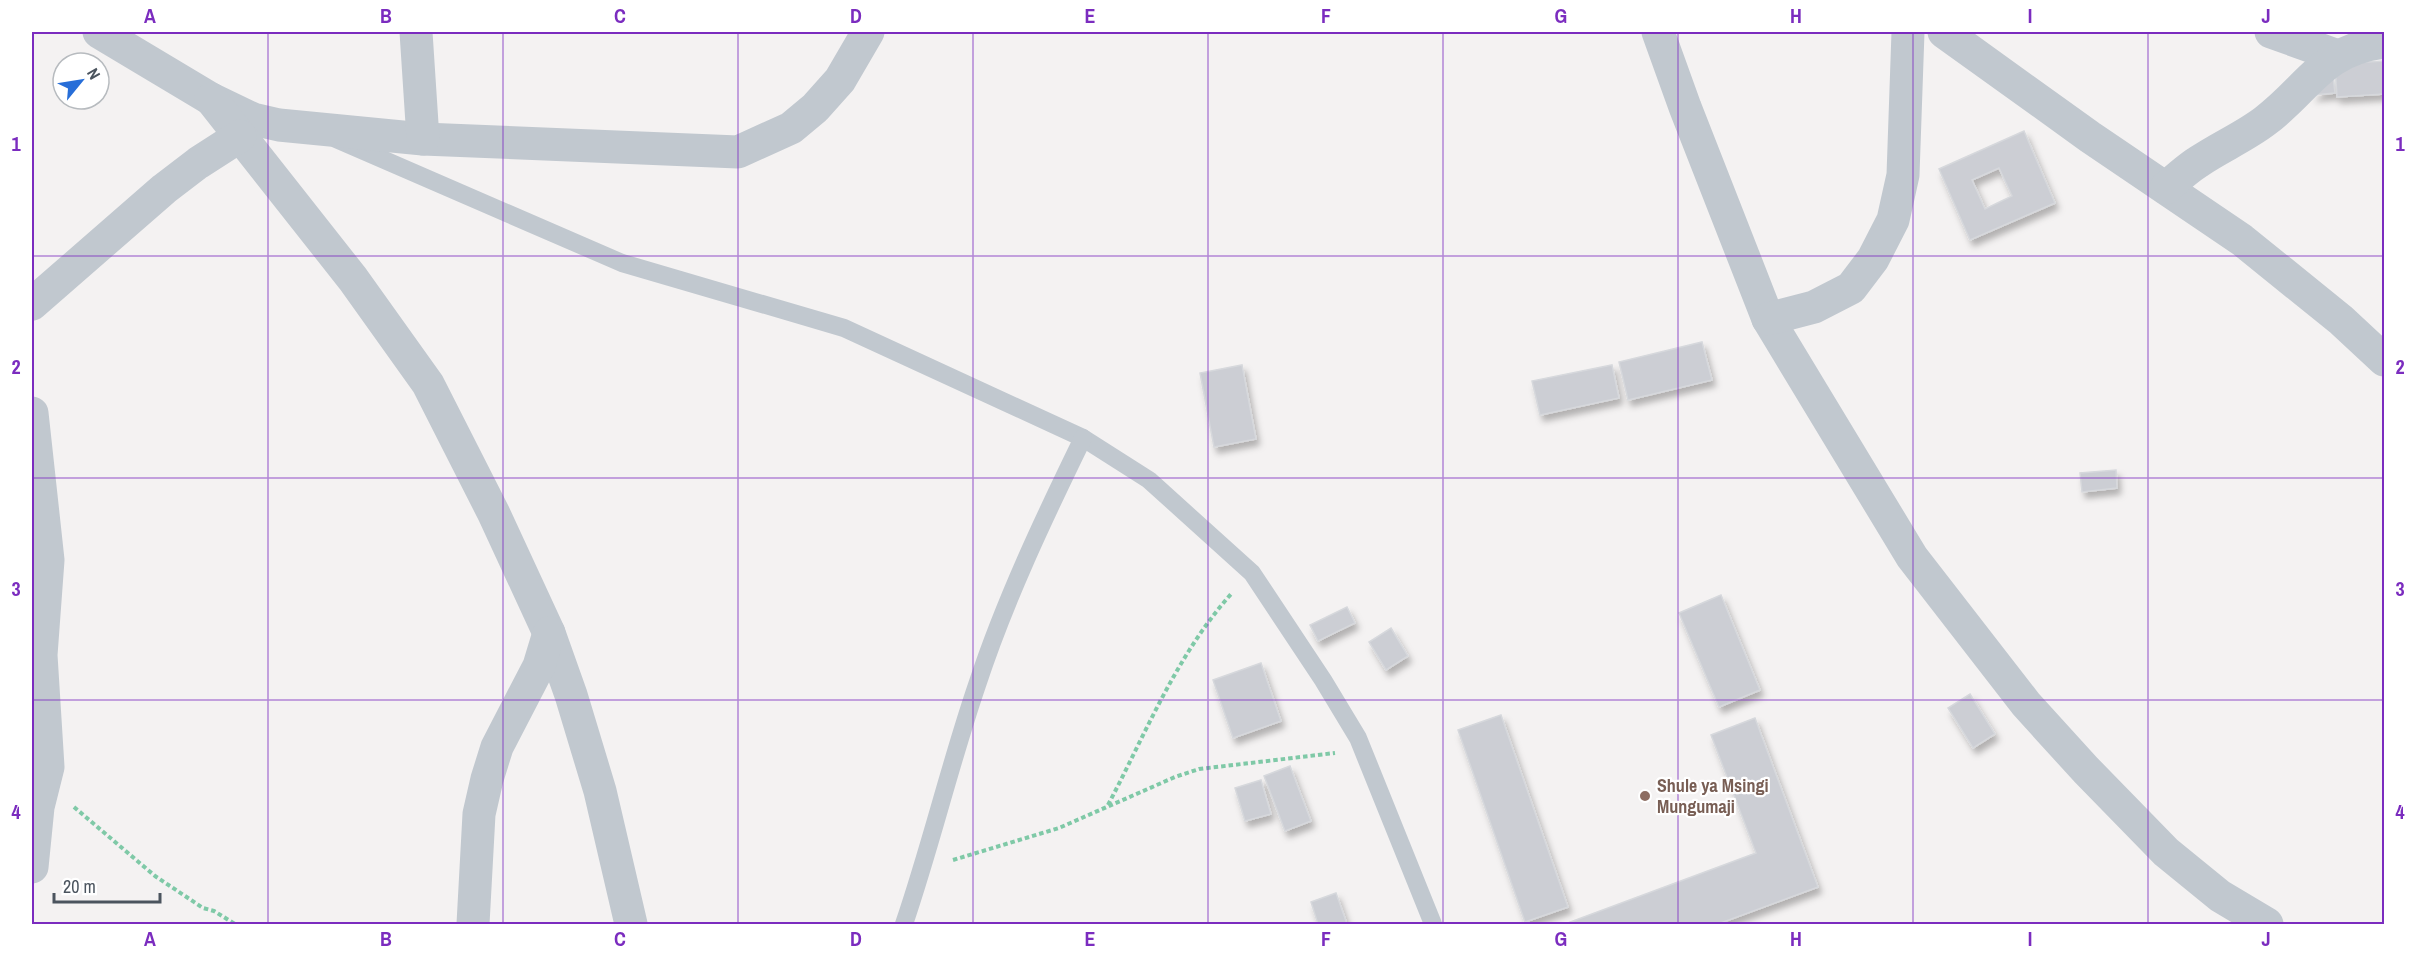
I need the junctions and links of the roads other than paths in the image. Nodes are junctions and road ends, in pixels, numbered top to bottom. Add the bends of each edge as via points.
1 (99, 32) edge
2 (416, 32) edge
3 (868, 32) edge
4 (1658, 32) edge
5 (1908, 32) edge
6 (1944, 32) edge
7 (2271, 32) edge
8 (2385, 42) edge
9 (2338, 56) junction
10 (211, 99) junction
11 (306, 126) junction
12 (240, 136) junction
13 (423, 139) junction
14 (2166, 188) junction
15 (32, 304) edge
16 (1768, 319) junction
17 (2385, 360) edge
18 (32, 413) edge
19 (1083, 438) junction
20 (549, 633) junction
21 (32, 867) edge
22 (473, 924) edge
23 (631, 924) edge
24 (904, 924) edge
25 (1433, 924) edge
26 (2267, 924) edge

1 - 10 street
2 - 13 street
3 - 13 street via 840,80 815,108 791,128 738,152
4 - 16 street
5 - 16 street via 1903,175 1893,220 1873,259 1851,288 1814,307
6 - 14 street
7 - 9 street
8 - 9 street
9 - 14 street via 2317,70 2288,103 2263,123 2199,161
10 - 11 street via 253,119
10 - 12 street
11 - 13 street
11 - 19 lane via 622,263 844,328
12 - 15 street via 164,189
12 - 20 street via 353,279 428,384
14 - 17 street via 2242,240
16 - 26 street via 1912,557 2026,704 2166,852 2220,896
18 - 21 street via 48,560 41,655 48,767 38,807
19 - 24 lane via 1037,532 977,684
19 - 25 lane via 1149,480 1252,573 1358,738
20 - 22 street via 539,666 497,747 487,779 479,814
20 - 23 street via 600,791

